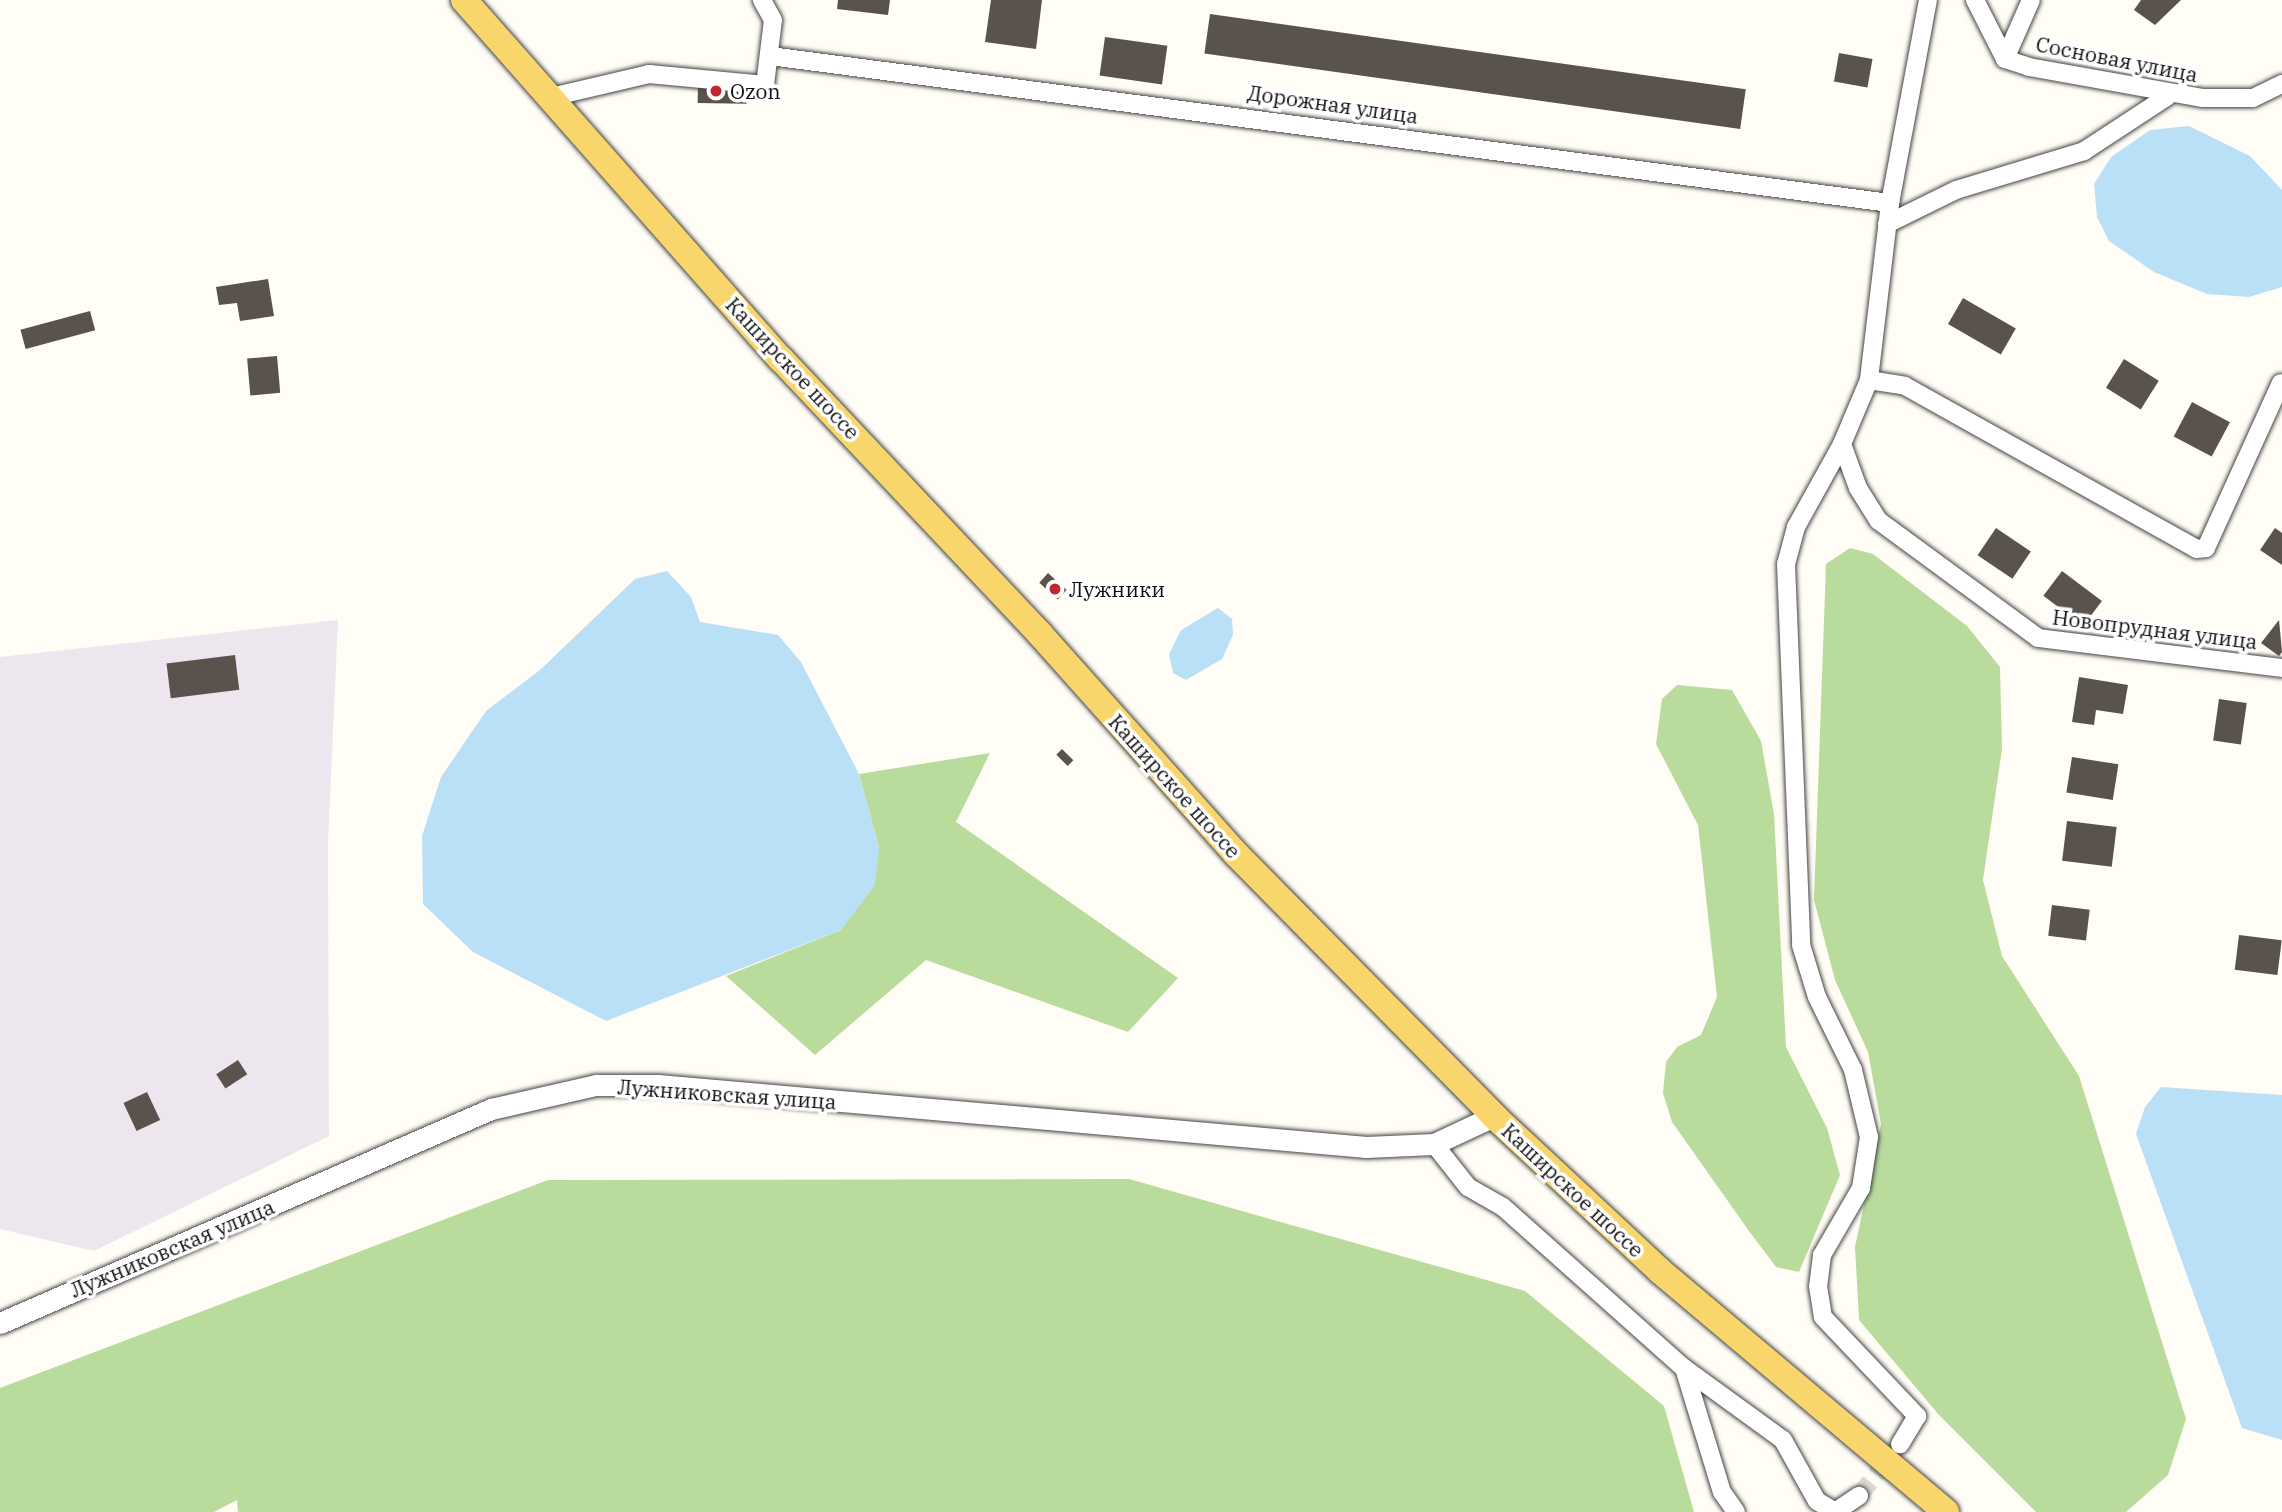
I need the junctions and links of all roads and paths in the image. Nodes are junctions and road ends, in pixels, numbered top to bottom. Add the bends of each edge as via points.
1 (464, 0) edge
2 (762, 0) edge
3 (1928, 0) edge
4 (1975, 0) edge
5 (2031, 0) edge
6 (770, 56) junction
7 (2006, 58) junction
8 (2280, 89) edge
9 (2168, 96) junction
10 (551, 97) junction
11 (1890, 204) junction
12 (1887, 224) junction
13 (1869, 380) junction
14 (2281, 383) edge
15 (1842, 444) junction
16 (2282, 668) edge
17 (1494, 1116) junction
18 (1434, 1144) junction
19 (0, 1323) edge
20 (1684, 1368) junction
21 (1900, 1444) tunnel mouth
22 (1859, 1496) tunnel mouth
23 (1736, 1512) edge
24 (1835, 1512) edge
25 (1946, 1512) edge

1 - 10 main road, Каширское шоссе
2 - 6 street via 773,20
3 - 11 street
4 - 7 street, Сосновая улица
5 - 7 street
6 - 10 street via 765,85 649,74
6 - 11 street, Дорожная улица
7 - 9 street, Сосновая улица
8 - 9 street, Сосновая улица via 2253,98
9 - 12 street via 2084,151 1956,190
10 - 17 main road, Каширское шоссе via 781,359 1040,634 1236,855
11 - 12 street
12 - 13 street
13 - 14 street via 1905,386 2197,549 2206,548
13 - 15 street
15 - 16 street, Новопрудная улица via 1879,521 2038,638
15 - 21 street via 1796,527 1786,564 1801,945 1817,997 1853,1070 1869,1138 1861,1188 1822,1255 1818,1286 1823,1317 1917,1416
17 - 18 street, Лужниковская улица
17 - 25 main road, Каширское шоссе via 1660,1271
18 - 19 street, Лужниковская улица via 1366,1147 658,1085 596,1085 491,1109
18 - 20 street via 1468,1187 1503,1207
20 - 23 street via 1722,1492
20 - 24 street via 1783,1440 1817,1501
22 - 24 street

